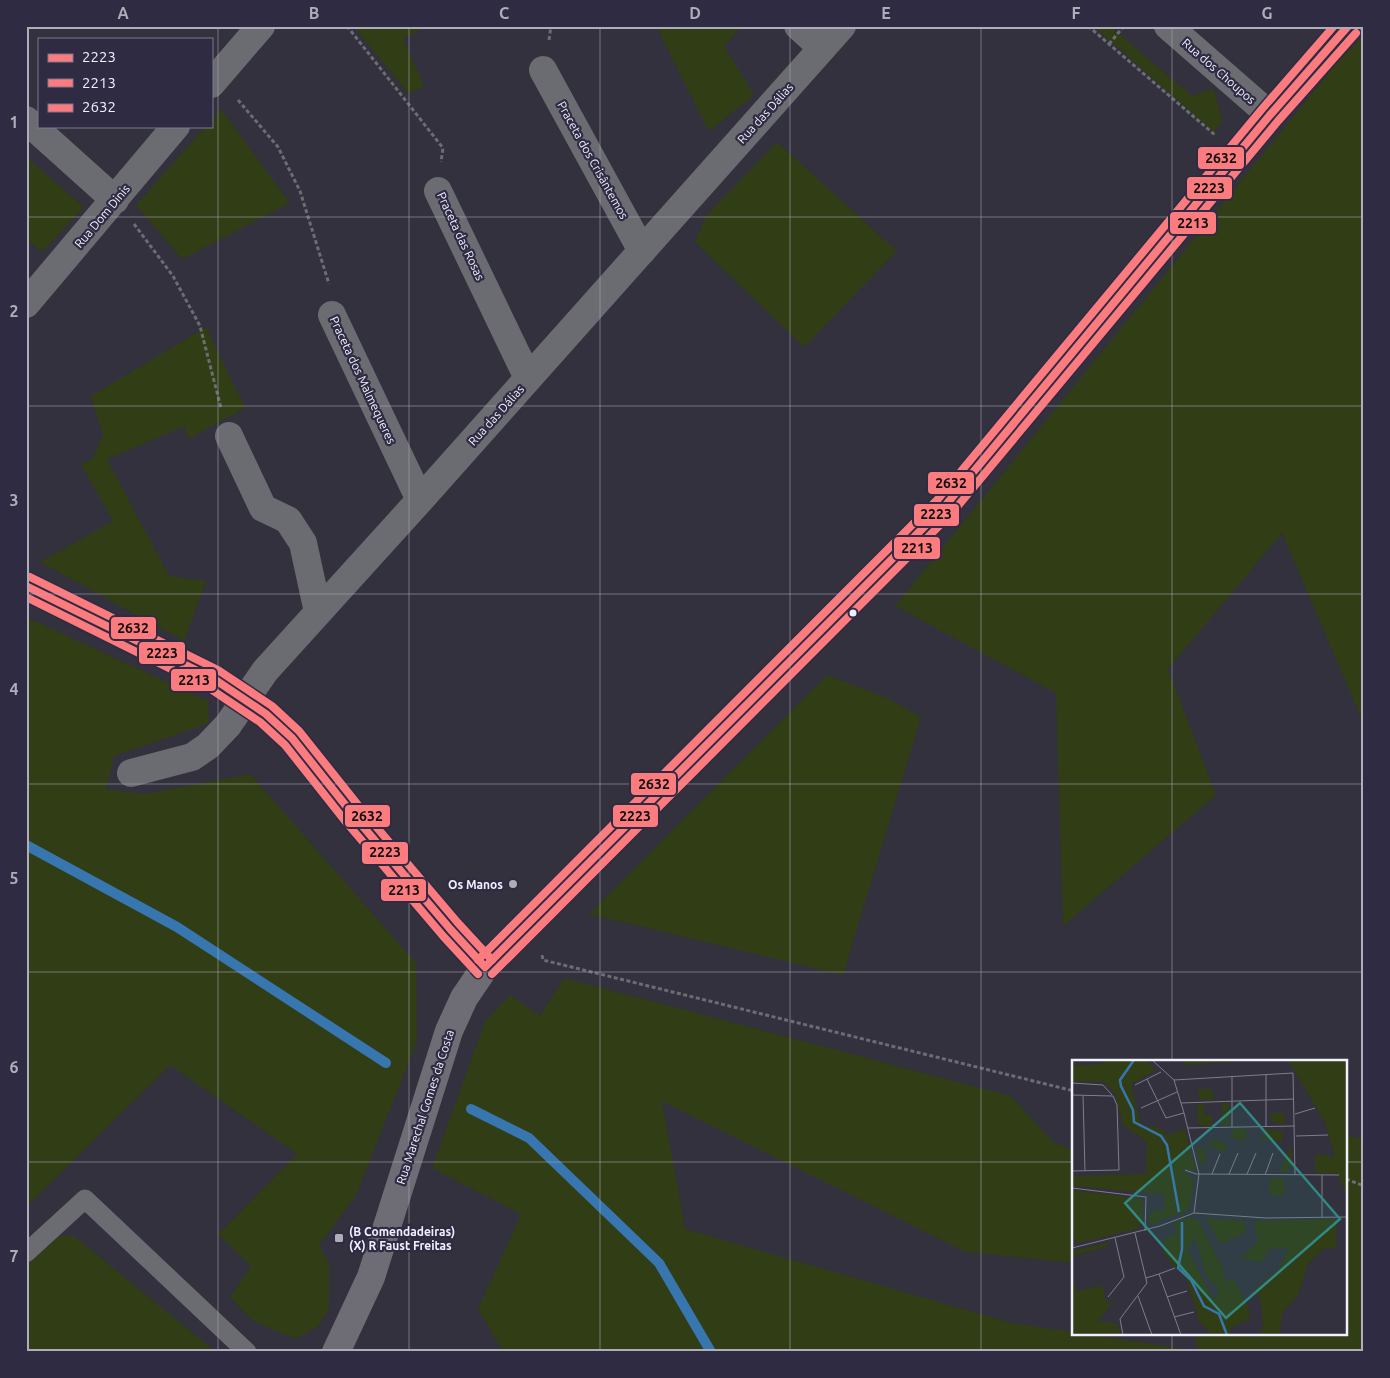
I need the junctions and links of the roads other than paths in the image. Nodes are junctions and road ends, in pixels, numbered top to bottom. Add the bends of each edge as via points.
1 (261, 26) edge
2 (798, 26) edge
3 (842, 26) edge
4 (1168, 26) edge
5 (1348, 26) edge
6 (822, 48) junction
7 (543, 70) dead end
8 (215, 80) edge
9 (1270, 115) junction
10 (26, 120) edge
11 (174, 128) edge
12 (438, 191) road end
13 (116, 200) junction
14 (642, 251) junction
15 (26, 304) edge
16 (332, 314) road end
17 (528, 378) junction
18 (229, 436) road end
19 (420, 500) junction
20 (26, 586) edge
21 (318, 612) junction
22 (246, 699) junction
23 (132, 772) dead end
24 (485, 967) junction
25 (26, 1253) edge
26 (247, 1352) edge
27 (336, 1352) edge

1 - 8 street
2 - 6 street
3 - 6 street, Rua das Dálias
4 - 9 street, Rua dos Choupos
5 - 9 main road, Rua Marechal Gomes da Costa
6 - 14 street, Rua das Dálias
7 - 14 street, Praceta dos Crisântemos
9 - 24 main road, Rua Marechal Gomes da Costa via 945,506
10 - 13 street
11 - 13 street, Rua Dom Dinis
12 - 17 street, Praceta das Rosas
13 - 15 street, Rua Dom Dinis
14 - 17 street, Rua das Dálias
16 - 19 street, Praceta dos Malmequeres
17 - 19 street, Rua das Dálias
18 - 21 street via 263,508 288,520 303,543
19 - 21 street, Rua das Dálias
20 - 22 street via 214,679
21 - 22 street, Rua das Dálias via 265,670
22 - 23 street, Rua das Dálias via 228,725 192,757
22 - 24 street via 292,738 354,816
24 - 27 main road, Rua Marechal Gomes da Costa via 464,998 449,1031 371,1278
25 - 26 lane via 85,1199

